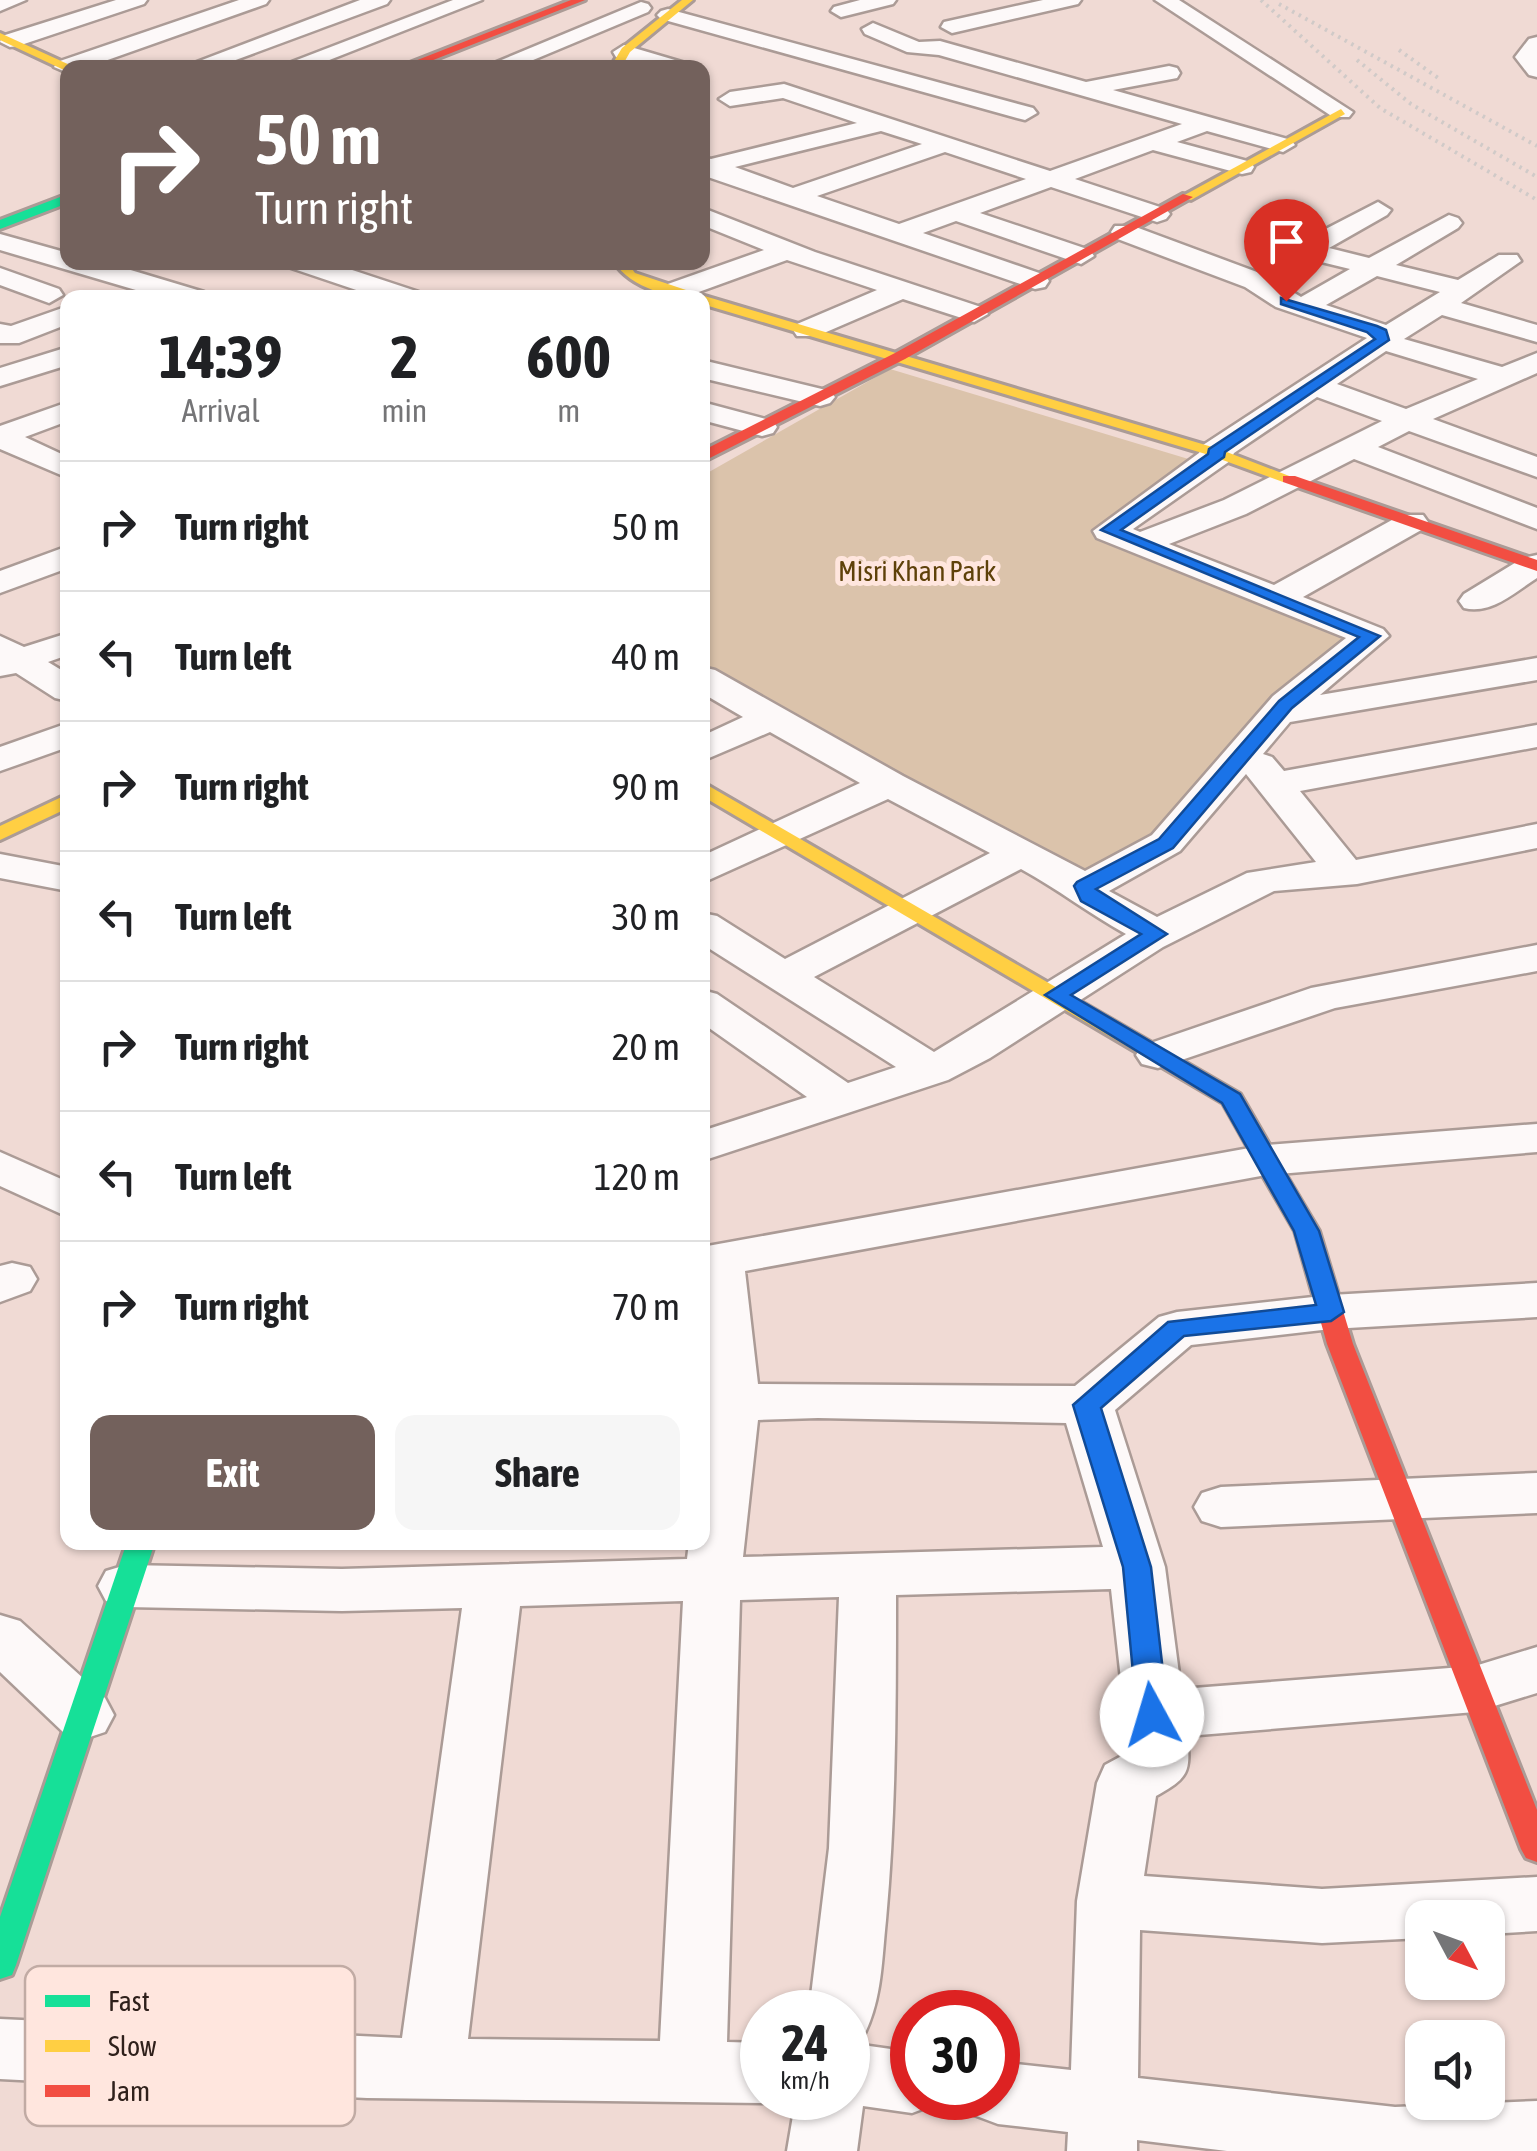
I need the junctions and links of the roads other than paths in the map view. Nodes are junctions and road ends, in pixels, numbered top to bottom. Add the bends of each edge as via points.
1 (16, 0) edge
2 (138, 0) edge
3 (258, 0) edge
4 (380, 0) edge
5 (472, 0) edge
6 (552, 0) edge
7 (580, 0) edge
8 (602, 0) edge
9 (886, 0) edge
10 (1004, 0) edge
11 (1164, 0) edge
12 (300, 3) dead end
13 (0, 5) edge
14 (640, 8) junction
15 (675, 9) edge
16 (1034, 9) junction
17 (840, 11) dead end
18 (1074, 11) edge
19 (344, 13) junction
20 (404, 25) junction
21 (952, 27) dead end
22 (5, 39) edge
23 (560, 40) junction
24 (458, 41) junction
25 (1537, 44) edge
26 (590, 47) junction
27 (820, 54) junction
28 (622, 57) edge
29 (517, 58) junction
30 (89, 60) edge
31 (214, 60) edge
32 (310, 60) edge
33 (400, 60) edge
34 (419, 60) edge
35 (512, 60) edge
36 (525, 60) edge
37 (561, 60) edge
38 (1151, 62) dead end
39 (60, 65) edge
40 (1020, 70) junction
41 (1537, 70) edge
42 (1087, 89) junction
43 (949, 92) junction
44 (810, 100) junction
45 (1042, 108) junction
46 (1207, 111) junction
47 (1341, 112) joint
48 (871, 121) junction
49 (1154, 143) junction
50 (944, 144) junction
51 (1283, 145) junction
52 (710, 165) edge
53 (1242, 167) junction
54 (710, 168) edge
55 (1054, 180) junction
56 (60, 189) edge
57 (795, 196) junction
58 (60, 201) edge
59 (1378, 210) dead end
60 (0, 211) edge
61 (957, 213) junction
62 (1156, 214) junction
63 (710, 215) edge
64 (710, 217) edge
65 (1449, 223) dead end
66 (0, 224) edge
67 (1124, 232) junction
68 (899, 233) junction
69 (0, 242) edge
70 (786, 250) junction
71 (1306, 250) junction
72 (1081, 256) junction
73 (60, 259) edge
74 (1508, 261) dead end
75 (60, 265) edge
76 (1374, 267) junction
77 (100, 270) edge
78 (345, 270) edge
79 (134, 279) junction
80 (624, 279) edge
81 (10, 280) edge
82 (1035, 281) junction
83 (1255, 281) junction
84 (114, 290) edge
85 (167, 290) edge
86 (390, 290) edge
87 (667, 290) edge
88 (703, 290) edge
89 (900, 290) junction
90 (1464, 290) junction
91 (710, 302) edge
92 (58, 304) edge
93 (1439, 306) junction
94 (1304, 307) junction
95 (974, 314) junction
96 (806, 330) junction
97 (0, 332) edge
98 (1537, 334) edge
99 (1381, 341) junction
100 (900, 356) junction
101 (60, 359) edge
102 (1537, 362) edge
103 (32, 368) junction
104 (710, 371) edge
105 (0, 377) edge
106 (1499, 379) junction
107 (60, 380) edge
108 (1314, 386) junction
109 (820, 396) junction
110 (1537, 397) edge
111 (60, 414) edge
112 (710, 414) edge
113 (1405, 422) junction
114 (762, 426) junction
115 (0, 437) edge
116 (1537, 437) edge
117 (1352, 448) junction
118 (710, 453) edge
119 (1217, 453) junction
120 (1499, 455) junction
121 (60, 465) edge
122 (1537, 468) edge
123 (1290, 479) junction
124 (1534, 515) edge
125 (1412, 522) junction
126 (1141, 543) junction
127 (1471, 543) junction
128 (60, 559) edge
129 (1536, 565) edge
130 (0, 583) edge
131 (1278, 597) junction
132 (1476, 601) dead end
133 (60, 645) edge
134 (7, 658) edge
135 (1537, 669) edge
136 (710, 682) edge
137 (60, 686) edge
138 (1279, 714) junction
139 (772, 717) junction
140 (1537, 736) edge
141 (60, 737) edge
142 (710, 746) edge
143 (1249, 752) junction
144 (0, 760) edge
145 (889, 784) junction
146 (1274, 784) junction
147 (710, 793) edge
148 (60, 804) edge
149 (0, 834) edge
150 (782, 834) junction
151 (1537, 836) edge
152 (1021, 853) junction
153 (0, 866) edge
154 (710, 867) edge
155 (1345, 873) junction
156 (60, 877) edge
157 (1084, 886) junction
158 (912, 910) junction
159 (710, 930) edge
160 (1157, 934) junction
161 (1537, 958) edge
162 (786, 975) junction
163 (1056, 995) junction
164 (710, 1009) edge
165 (1158, 1055) junction
166 (932, 1070) junction
167 (842, 1100) junction
168 (1537, 1138) edge
169 (710, 1144) edge
170 (1266, 1160) junction
171 (0, 1167) edge
172 (60, 1198) edge
173 (710, 1262) edge
174 (1537, 1300) edge
175 (1331, 1312) junction
176 (718, 1404) edge
177 (1086, 1405) junction
178 (1537, 1493) edge
179 (1401, 1499) junction
180 (1221, 1507) dead end
181 (134, 1564) edge
182 (1137, 1567) junction
183 (868, 1573) junction
184 (713, 1576) junction
185 (494, 1584) junction
186 (0, 1637) edge
187 (1537, 1670) edge
188 (1476, 1689) junction
189 (84, 1715) junction
190 (1152, 1715) junction
191 (1537, 1849) edge
192 (1110, 1901) junction
193 (1537, 1904) edge
194 (0, 1965) edge
195 (846, 1990) edge
196 (0, 2049) edge
197 (25, 2050) edge
198 (355, 2065) edge
199 (432, 2068) junction
200 (692, 2073) junction
201 (740, 2073) edge
202 (1020, 2101) edge
203 (827, 2120) edge
204 (1103, 2129) edge
205 (1537, 2134) edge
206 (822, 2151) edge

1 - 13 street
2 - 22 street
3 - 30 street
4 - 19 street
5 - 20 street
6 - 24 street
7 - 24 street
8 - 14 street
9 - 17 street
10 - 16 street
11 - 47 street
12 - 19 street
14 - 15 street
14 - 23 street
15 - 27 street
15 - 28 street
16 - 18 street
16 - 21 street
19 - 20 street
19 - 31 street
20 - 24 street
20 - 32 street
22 - 39 street
23 - 26 street
23 - 29 street
24 - 29 street
24 - 33 street
24 - 34 street
25 - 41 street via 1526,57
26 - 28 street
26 - 37 street
27 - 40 street via 881,33 928,51 940,48
27 - 43 street
29 - 35 street
29 - 36 street
38 - 42 street via 1169,73
40 - 42 street
40 - 43 street
42 - 45 street
42 - 46 street via 1156,108
43 - 45 street
43 - 48 street
44 - 44 street via 724,100 778,90
44 - 48 street
45 - 50 street
46 - 49 street
46 - 51 street
47 - 51 street
48 - 50 street
48 - 52 street
49 - 53 street
49 - 55 street
50 - 55 street
50 - 57 street
51 - 53 street
53 - 62 street
54 - 57 street
55 - 61 street
55 - 62 street
56 - 60 street
57 - 63 street
57 - 68 street
58 - 66 street
59 - 71 street
61 - 68 street
61 - 72 street
62 - 67 street
64 - 70 street
65 - 76 street
67 - 72 street
67 - 83 street
68 - 82 street
69 - 73 street
70 - 88 street
70 - 89 street
71 - 76 street
71 - 83 street
72 - 82 street
74 - 90 street
75 - 81 street
76 - 90 street
76 - 94 street
77 - 79 street
78 - 86 street
79 - 84 street
79 - 85 street
80 - 87 street
81 - 92 street
82 - 95 street
83 - 94 street
89 - 95 street
89 - 96 street
90 - 93 street
91 - 96 street
92 - 97 street via 9,337
93 - 98 street
93 - 99 street
94 - 99 street via 1372,329
95 - 100 street
96 - 100 street
99 - 106 street
99 - 108 street
100 - 109 street
100 - 119 street
101 - 103 street
102 - 106 street
103 - 105 street
103 - 107 street
104 - 109 street
106 - 110 street
106 - 113 street
108 - 113 street
108 - 119 street
109 - 114 street
111 - 115 street
112 - 114 street
113 - 117 street
113 - 120 street
114 - 118 street
115 - 121 street
116 - 120 street
117 - 123 street
117 - 124 street
119 - 123 street
119 - 126 street via 1109,530
120 - 122 street
123 - 125 street
123 - 126 street
124 - 127 street
125 - 127 street
125 - 131 street
126 - 131 street
127 - 129 street
128 - 130 street
129 - 132 street
131 - 138 street via 1371,636
133 - 134 street
134 - 137 street
135 - 138 street
136 - 139 street
138 - 143 street
139 - 142 street
139 - 145 street
140 - 146 street
141 - 144 street
143 - 146 street
143 - 157 street via 1166,843
145 - 150 street
145 - 152 street
146 - 155 street
147 - 150 street
148 - 149 street
150 - 154 street
150 - 158 street
151 - 155 street
152 - 157 street
152 - 158 street
153 - 156 street
155 - 160 street via 1260,882
157 - 160 street via 1088,896
158 - 162 street
158 - 163 street
159 - 162 street
160 - 163 street
161 - 165 street via 1326,997
162 - 166 street
163 - 165 street
163 - 166 street
164 - 167 street
165 - 170 street via 1232,1098
166 - 167 street
167 - 169 street
168 - 170 street
170 - 173 street
170 - 175 street via 1306,1231
171 - 172 street
173 - 176 street
174 - 175 street
175 - 177 street via 1178,1328
175 - 179 street
176 - 177 street
176 - 184 street
177 - 182 street
178 - 179 street
179 - 180 street
179 - 188 street
181 - 185 street via 342,1590
181 - 189 street
182 - 183 street
182 - 190 street
183 - 184 street
183 - 195 street via 866,1772
184 - 185 street
184 - 200 street
185 - 199 street
186 - 189 street
187 - 188 street
188 - 190 street
188 - 191 street
189 - 194 street
190 - 192 street via 1160,1764 1127,1783
192 - 193 street via 1322,1916
192 - 204 street
196 - 197 street
198 - 199 street
199 - 200 street
200 - 201 street
202 - 204 street
203 - 206 street
204 - 205 street via 1395,2139

